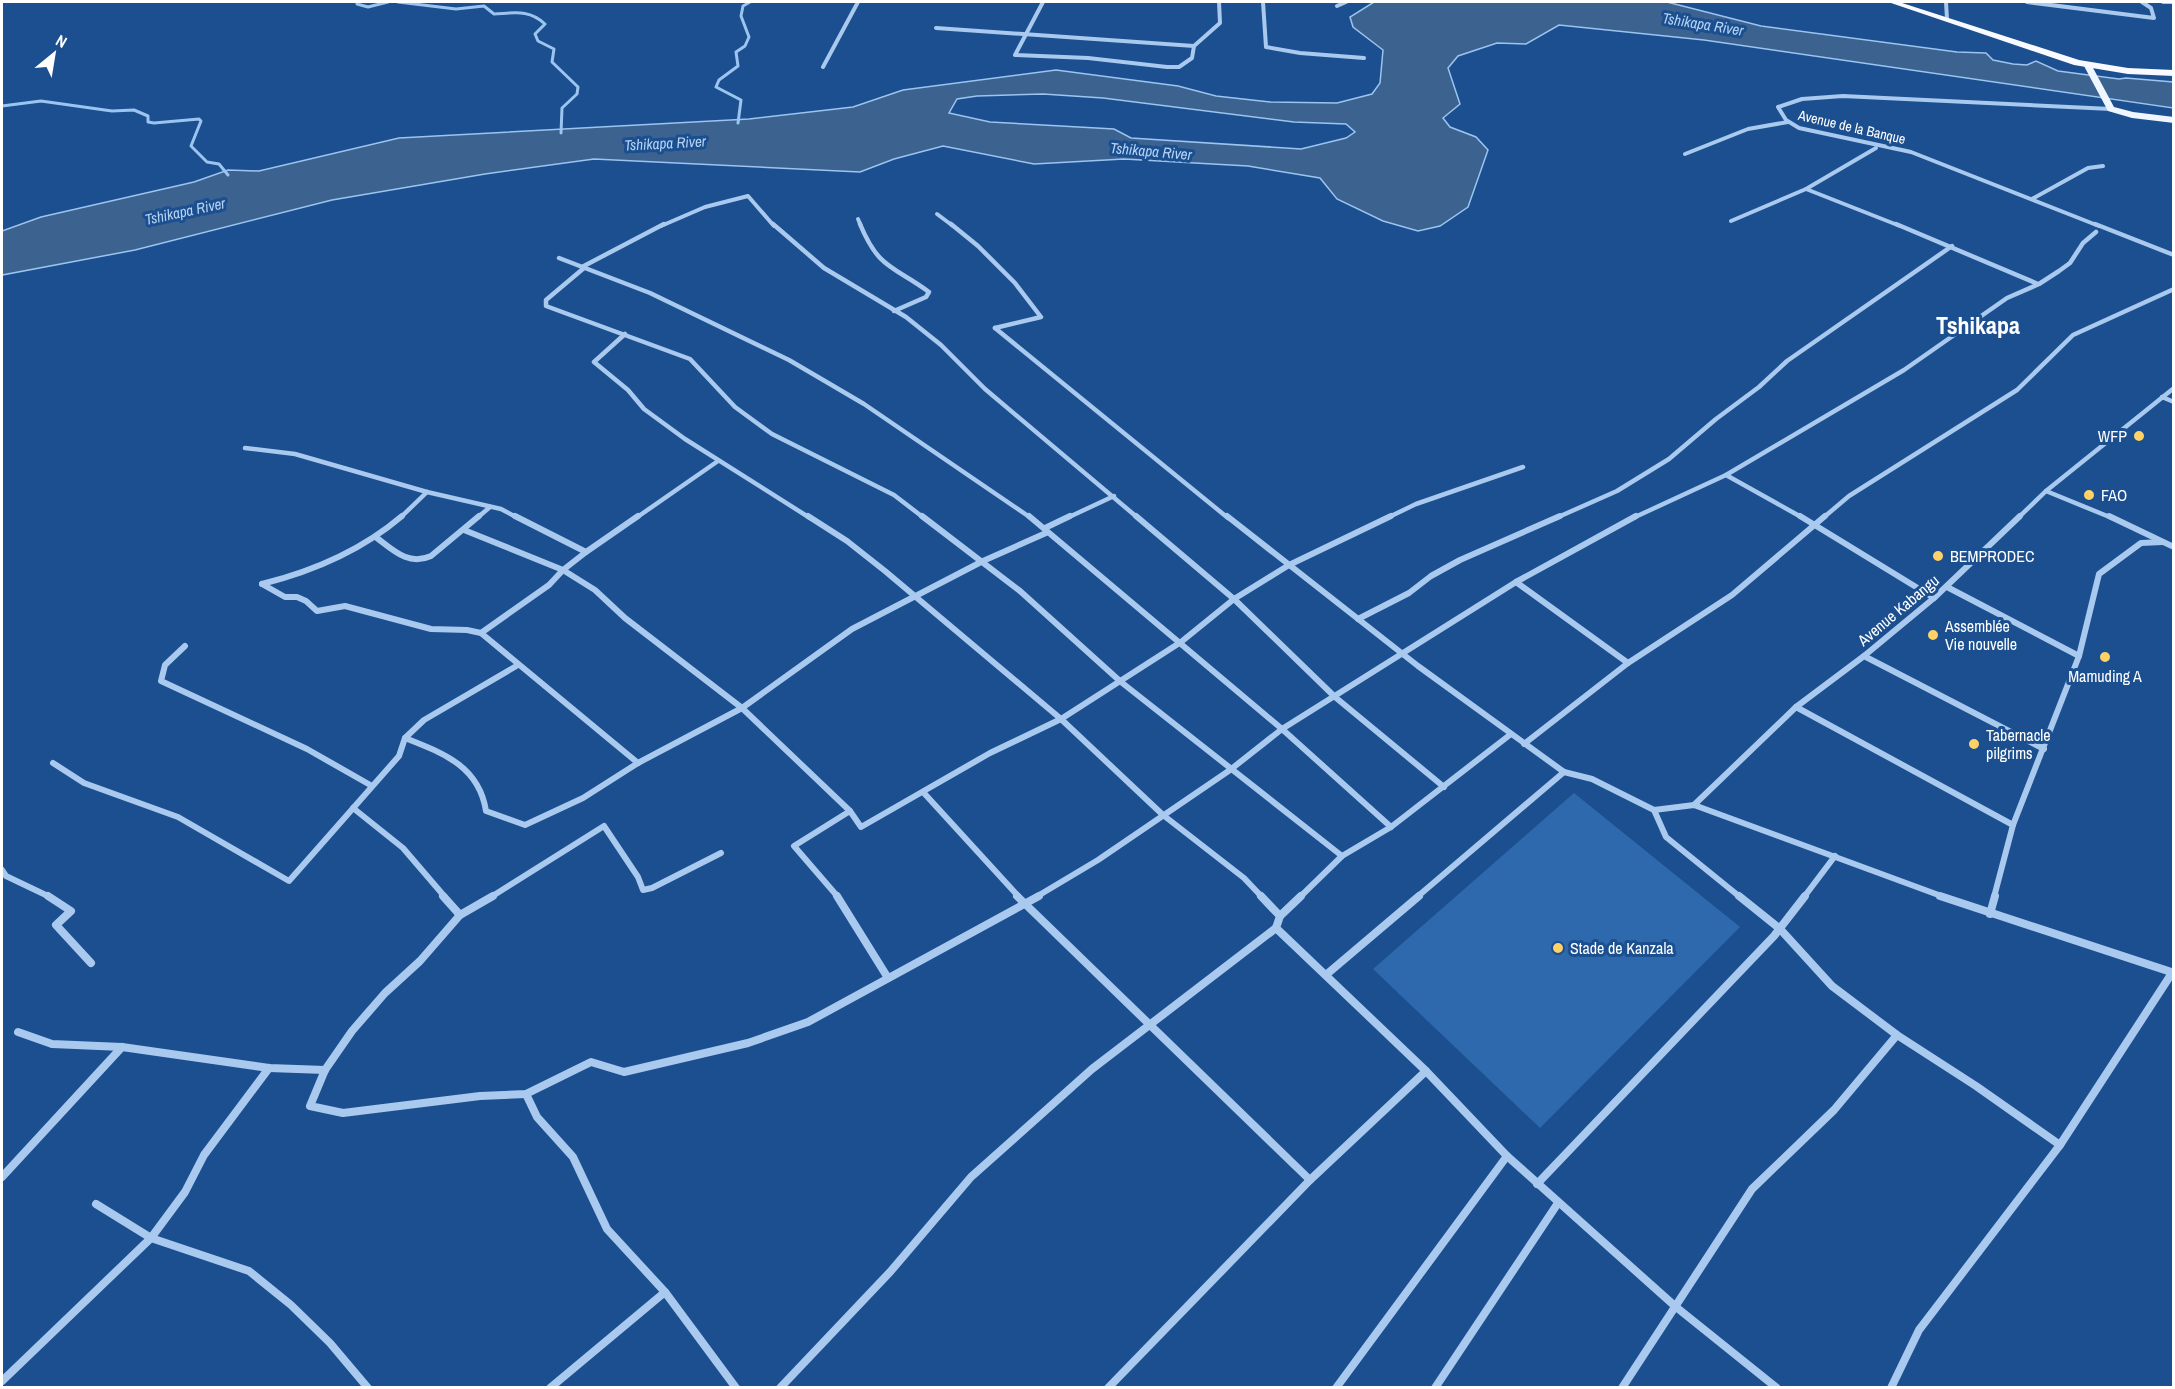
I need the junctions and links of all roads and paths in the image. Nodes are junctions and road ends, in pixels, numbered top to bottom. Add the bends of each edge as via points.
1 (858, 2) edge
2 (1043, 2) edge
3 (1219, 2) edge
4 (1263, 2) edge
5 (1346, 2) edge
6 (1892, 2) edge
7 (1946, 2) edge
8 (2027, 2) edge
9 (2142, 2) edge
10 (2163, 2) edge
11 (2174, 2) edge
12 (1336, 6) dead end
13 (1947, 19) junction
14 (936, 28) dead end
15 (1028, 33) junction
16 (1194, 46) junction
17 (1364, 58) dead end
18 (823, 67) dead end
19 (2090, 68) junction
20 (2174, 73) edge
21 (2108, 105) junction
22 (2174, 120) edge
23 (1788, 122) junction
24 (1876, 148) dead end
25 (1685, 154) dead end
26 (2103, 166) dead end
27 (1806, 189) junction
28 (2032, 199) junction
29 (937, 214) dead end
30 (858, 219) dead end
31 (1731, 221) dead end
32 (2096, 232) dead end
33 (1952, 246) junction
34 (2174, 255) edge
35 (559, 258) dead end
36 (583, 268) junction
37 (2039, 284) junction
38 (2174, 289) edge
39 (894, 311) junction
40 (625, 334) junction
41 (2174, 388) edge
42 (2162, 397) junction
43 (2174, 402) edge
44 (245, 448) dead end
45 (718, 461) junction
46 (1523, 466) dead end
47 (1726, 475) junction
48 (2046, 491) junction
49 (427, 492) junction
50 (1114, 496) junction
51 (490, 507) junction
52 (1815, 525) junction
53 (1045, 528) junction
54 (464, 530) junction
55 (377, 538) junction
56 (2162, 542) junction
57 (2174, 547) edge
58 (585, 552) junction
59 (983, 561) junction
60 (1289, 565) junction
61 (563, 570) junction
62 (1516, 582) junction
63 (1947, 587) junction
64 (916, 597) junction
65 (1934, 598) junction
66 (1234, 599) junction
67 (1358, 619) junction
68 (481, 633) junction
69 (1180, 642) junction
70 (185, 646) dead end
71 (1403, 652) junction
72 (1864, 656) junction
73 (2079, 656) junction
74 (1628, 663) junction
75 (518, 665) junction
76 (1121, 682) junction
77 (1335, 697) junction
78 (1796, 707) junction
79 (742, 708) junction
80 (1060, 718) junction
81 (1282, 729) junction
82 (1511, 734) junction
83 (405, 738) junction
84 (1524, 744) junction
85 (2044, 749) junction
86 (53, 763) dead end
87 (638, 763) junction
88 (1230, 770) junction
89 (1564, 772) junction
90 (372, 786) junction
91 (1444, 787) junction
92 (923, 792) junction
93 (1694, 805) junction
94 (353, 808) junction
95 (1654, 810) junction
96 (850, 812) junction
97 (1163, 815) junction
98 (2013, 825) junction
99 (1391, 827) junction
100 (720, 853) dead end
101 (1342, 856) junction
102 (1834, 856) junction
103 (2, 870) edge
104 (1025, 904) junction
105 (1990, 914) junction
106 (460, 915) junction
107 (1280, 916) junction
108 (1276, 928) junction
109 (1780, 929) junction
110 (91, 963) dead end
111 (2173, 973) edge
112 (1327, 974) junction
113 (888, 978) junction
114 (1152, 1024) junction
115 (18, 1032) dead end
116 (1897, 1035) junction
117 (122, 1047) junction
118 (269, 1068) junction
119 (325, 1070) junction
120 (1426, 1071) junction
121 (526, 1094) junction
122 (2060, 1145) junction
123 (1506, 1156) junction
124 (2, 1178) edge
125 (1310, 1180) junction
126 (1537, 1184) junction
127 (96, 1203) dead end
128 (1558, 1203) junction
129 (151, 1238) junction
130 (665, 1292) junction
131 (1676, 1307) junction
132 (2, 1381) edge
133 (368, 1388) edge
134 (550, 1388) edge
135 (736, 1388) edge
136 (780, 1388) edge
137 (1108, 1388) edge
138 (1336, 1388) edge
139 (1435, 1388) edge
140 (1622, 1388) edge
141 (1777, 1388) edge
142 (1891, 1388) edge

1 - 18 street
2 - 15 street
3 - 16 street via 1220,23
4 - 17 street via 1266,47
5 - 12 street
6 - 13 highway
7 - 13 street
8 - 9 street via 2154,18 2151,8
10 - 11 street
13 - 19 highway
14 - 15 street
15 - 16 street
15 - 16 street via 1015,55 1179,67 1192,58
19 - 20 highway
19 - 21 main road
21 - 22 main road via 2132,115
21 - 23 street, Avenue de la Banque via 1809,98 1778,107 1779,114
23 - 25 street via 1739,131
23 - 28 street, Avenue de la Banque via 1815,133 1911,152
24 - 27 street
26 - 28 street via 2088,168
27 - 31 street
27 - 33 street
28 - 34 street, Avenue de la Banque
29 - 60 street via 980,245 1041,317 995,328
30 - 39 street via 865,241 884,263 929,292
32 - 37 street via 2070,263
33 - 37 street
33 - 67 street via 1787,361 1669,459 1617,491 1460,560
35 - 36 street
36 - 39 street via 684,216 748,196 777,229 824,268
36 - 40 street via 545,305
36 - 53 street via 650,292 789,360 864,404
37 - 47 street via 2007,298 1904,370
38 - 52 street via 2073,335 2017,390 1850,496
39 - 50 street via 941,345 985,389
40 - 45 street via 594,362 628,390 644,410
40 - 59 street via 690,359 755,423 894,495
41 - 42 street, Avenue Kabangu
42 - 43 street
42 - 48 street, Avenue Kabangu
44 - 49 street via 295,454
45 - 58 street
45 - 64 street via 847,541
46 - 60 street via 1416,504
47 - 52 street
47 - 62 street via 1619,524
48 - 56 street
48 - 63 street, Avenue Kabangu
49 - 51 street
49 - 55 street
50 - 53 street
50 - 66 street
51 - 54 street
51 - 58 street
52 - 65 street
52 - 74 street via 1732,595
53 - 59 street via 1046,533
53 - 69 street
54 - 55 street via 426,559 413,562
54 - 61 street
55 - 68 street via 315,569 262,584 285,597 306,601 317,610 343,606 435,630 468,628
56 - 57 street
56 - 73 street via 2140,543 2099,574
58 - 61 street
59 - 64 street
59 - 76 street
60 - 66 street
60 - 67 street
61 - 68 street via 549,585
61 - 79 street via 595,590
62 - 71 street
62 - 74 street
63 - 65 street, Avenue Kabangu
63 - 73 street
64 - 79 street via 852,629
64 - 80 street
65 - 72 street, Avenue Kabangu
66 - 69 street
66 - 77 street
67 - 71 street
68 - 75 street
69 - 76 street
69 - 81 street
70 - 90 street via 169,658 161,681 308,749
71 - 77 street
71 - 82 street
72 - 78 street, Avenue Kabangu
72 - 85 street
73 - 85 street
74 - 84 street
75 - 83 street via 424,720
75 - 87 street
76 - 80 street
76 - 88 street
77 - 81 street
77 - 91 street
78 - 93 street, Avenue Kabangu
78 - 98 street
79 - 87 street
79 - 96 street
80 - 92 street
80 - 97 street
81 - 88 street
81 - 99 street
82 - 84 street
82 - 91 street
83 - 87 street via 460,764 486,794 486,811 513,817 525,825 583,798
83 - 90 street via 399,756
84 - 89 street
85 - 98 street
86 - 94 street via 84,783 177,817 289,881
88 - 97 street
88 - 101 street
89 - 95 street via 1592,779
89 - 112 street
90 - 94 street
91 - 99 street
92 - 96 street via 861,827
92 - 104 street
93 - 95 street
93 - 102 street
94 - 106 street via 403,848
95 - 109 street via 1666,837
96 - 113 street via 794,846 836,894
97 - 104 street
97 - 107 street via 1244,878
98 - 105 street
99 - 101 street
100 - 106 street via 643,890 604,826
101 - 107 street
102 - 105 street
102 - 109 street
103 - 110 street via 6,876 43,892 71,911 56,925
104 - 113 street
104 - 114 street
105 - 111 street
106 - 119 street via 420,961 385,993
107 - 108 street
108 - 112 street
108 - 114 street
109 - 116 street via 1832,986
109 - 126 street
111 - 122 street
112 - 120 street
113 - 121 street via 808,1022 748,1043 624,1072 591,1062
114 - 125 street
114 - 136 street via 1092,1069 971,1177 890,1272
115 - 117 street via 52,1044
116 - 122 street
116 - 131 street via 1834,1110 1752,1189
117 - 118 street
117 - 124 street
118 - 119 street
118 - 129 street via 204,1155 185,1192
119 - 121 street via 310,1106 343,1113
120 - 123 street
120 - 125 street
121 - 130 street via 537,1117 573,1157 607,1229
122 - 142 street via 1919,1330
123 - 126 street
123 - 138 street
125 - 137 street
126 - 128 street
127 - 129 street
128 - 131 street
128 - 139 street
129 - 132 street
129 - 133 street via 249,1271 307,1320
130 - 134 street
130 - 135 street
131 - 140 street
131 - 141 street

